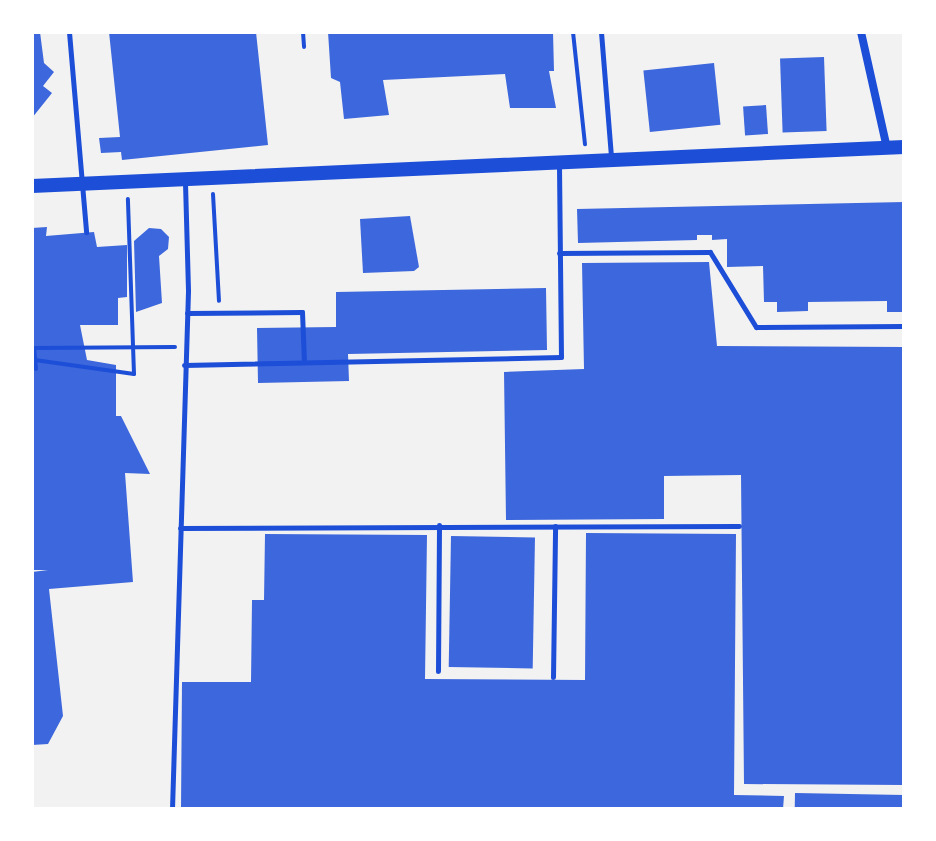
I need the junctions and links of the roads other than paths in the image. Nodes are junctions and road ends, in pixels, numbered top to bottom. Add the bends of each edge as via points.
1 (69, 32) edge
2 (601, 32) edge
3 (861, 32) edge
4 (904, 147) edge
5 (887, 148) junction
6 (611, 158) junction
7 (559, 159) junction
8 (185, 177) junction
9 (85, 183) junction
10 (32, 186) edge
11 (86, 232) dead end
12 (559, 253) junction
13 (187, 313) junction
14 (904, 326) edge
15 (304, 362) junction
16 (184, 365) junction
17 (439, 525) junction
18 (555, 526) junction
19 (739, 526) dead end
20 (180, 528) junction
21 (438, 671) dead end
22 (553, 677) dead end
23 (172, 809) edge

1 - 9 lane
2 - 6 lane
3 - 5 street
4 - 5 street
5 - 6 street
6 - 7 street
7 - 8 street
7 - 12 lane
8 - 9 street
8 - 13 lane
9 - 10 street
9 - 11 lane
12 - 14 lane via 710,252 756,327
12 - 15 lane via 561,357
13 - 15 lane via 302,312
13 - 16 lane
15 - 16 lane
16 - 20 lane
17 - 18 lane
17 - 20 lane
17 - 21 lane
18 - 19 lane
18 - 22 lane
20 - 23 lane

